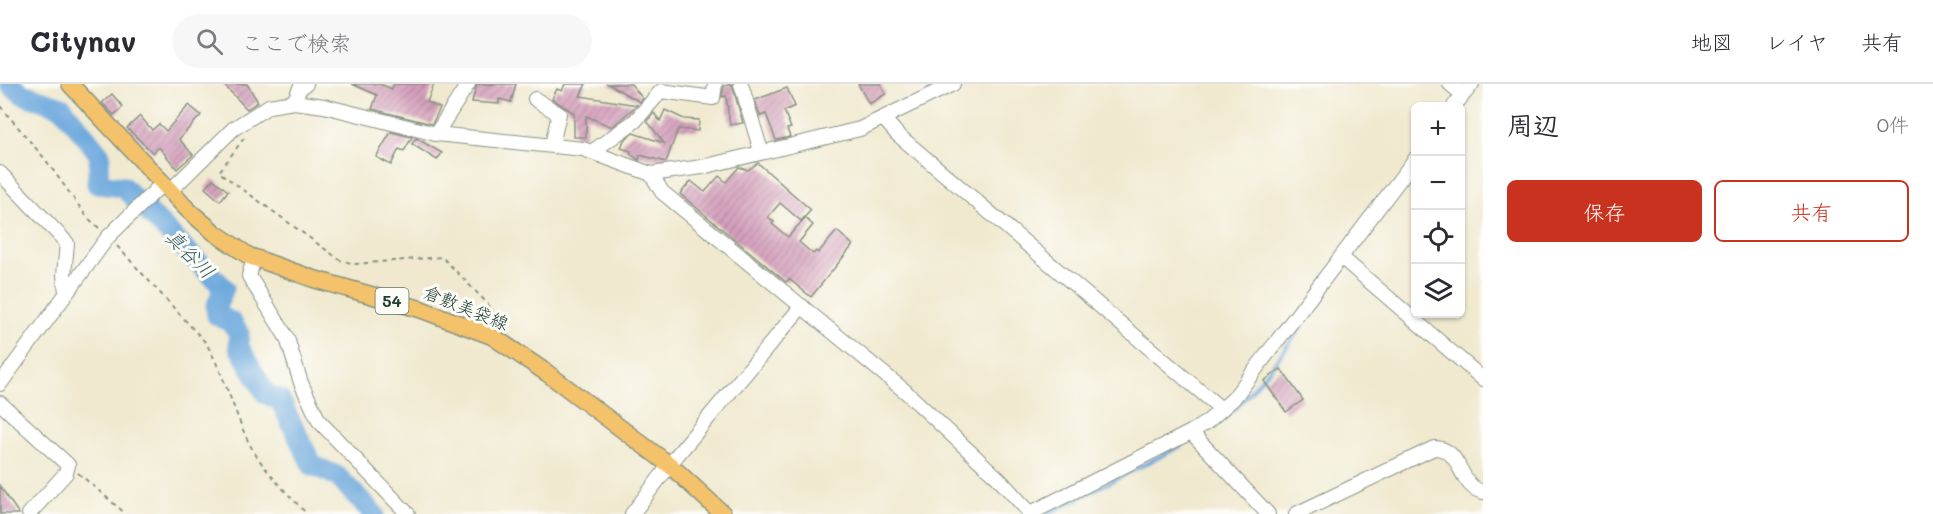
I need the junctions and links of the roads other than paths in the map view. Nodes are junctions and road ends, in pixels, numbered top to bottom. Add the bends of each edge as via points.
1 (70, 84) edge
2 (306, 84) edge
3 (468, 84) edge
4 (715, 84) edge
5 (741, 84) edge
6 (953, 84) edge
7 (1450, 84) edge
8 (1467, 89) edge
9 (535, 99) dead end
10 (294, 102) junction
11 (1457, 102) edge
12 (884, 119) junction
13 (435, 134) junction
14 (552, 145) junction
15 (593, 151) junction
16 (761, 151) junction
17 (1411, 165) edge
18 (0, 172) edge
19 (651, 174) junction
20 (161, 190) junction
21 (254, 258) junction
22 (1344, 259) junction
23 (66, 292) junction
24 (802, 306) junction
25 (1483, 379) edge
26 (0, 384) edge
27 (0, 404) edge
28 (1220, 408) junction
29 (1191, 432) junction
30 (671, 466) junction
31 (1483, 492) edge
32 (29, 514) edge
33 (408, 514) edge
34 (632, 514) edge
35 (723, 514) edge
36 (1030, 514) edge
37 (1268, 514) edge
38 (1296, 514) edge

1 - 20 main road, 倉敷美袋線 / 54
2 - 10 street
3 - 13 street
4 - 15 street via 713,98 661,92 634,121
5 - 16 street
6 - 12 street
7 - 8 street
8 - 11 street
9 - 14 street via 559,114
10 - 13 street
10 - 20 street via 269,106 233,129
12 - 16 street via 860,129
12 - 28 street
13 - 14 street
14 - 15 street
15 - 19 street
16 - 19 street via 702,167
17 - 22 street
18 - 23 street via 67,243 63,275
19 - 24 street via 662,192
20 - 21 main road, 倉敷美袋線 / 54
20 - 23 street via 110,235
21 - 30 main road, 倉敷美袋線 / 54 via 420,309 492,336
21 - 33 street via 249,276 287,338 301,383 319,421
22 - 25 street
22 - 28 street via 1233,399
23 - 26 street
24 - 30 street
24 - 36 street via 906,392 998,478
27 - 32 street via 69,465
28 - 29 street via 1207,423
29 - 36 street
29 - 37 street
30 - 34 street
30 - 35 main road, 倉敷美袋線 / 54
31 - 38 street via 1468,484 1452,453 1434,448

